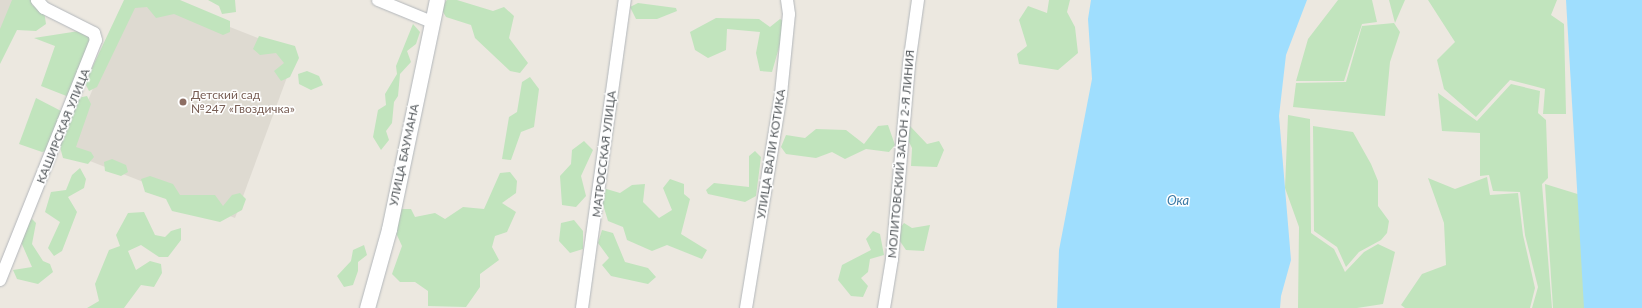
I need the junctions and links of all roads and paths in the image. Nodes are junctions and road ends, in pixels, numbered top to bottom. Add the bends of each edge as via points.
1 (37, 0) edge
2 (378, 0) edge
3 (437, 0) edge
4 (625, 0) edge
5 (787, 0) edge
6 (918, 0) edge
7 (432, 22) junction
8 (0, 280) edge
9 (367, 308) edge
10 (582, 308) edge
11 (746, 308) edge
12 (884, 308) edge

1 - 8 street, КАШИРСКАЯ УЛИЦА via 44,8 94,33 96,40
2 - 7 street
3 - 7 street, УЛИЦА БАУМАНА
4 - 10 street, МАТРОССКАЯ УЛИЦА
5 - 11 street, УЛИЦА ВАЛИ КОТИКА via 789,14 781,94
6 - 12 street, МОЛИТОВСКИЙ ЗАТОН 2-Я ЛИНИЯ via 909,64 892,259
7 - 9 street, УЛИЦА БАУМАНА via 387,236

